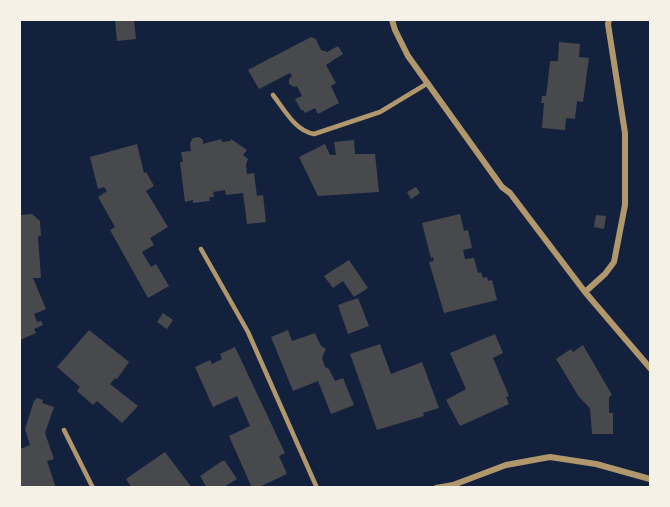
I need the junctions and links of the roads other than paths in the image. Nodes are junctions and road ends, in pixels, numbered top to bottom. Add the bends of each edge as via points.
1 (392, 20) edge
2 (609, 20) edge
3 (428, 83) junction
4 (273, 95) dead end
5 (201, 249) dead end
6 (585, 292) junction
7 (651, 368) edge
8 (64, 430) dead end
9 (651, 479) edge
10 (93, 488) edge
11 (316, 488) edge
12 (436, 488) edge

1 - 3 street via 408,56
2 - 6 street via 625,133 625,206 614,262
3 - 4 lane via 380,112 314,134 306,133 291,119
3 - 6 street via 502,187
5 - 11 lane via 248,332
6 - 7 street
8 - 10 lane
9 - 12 street via 550,457 506,465

